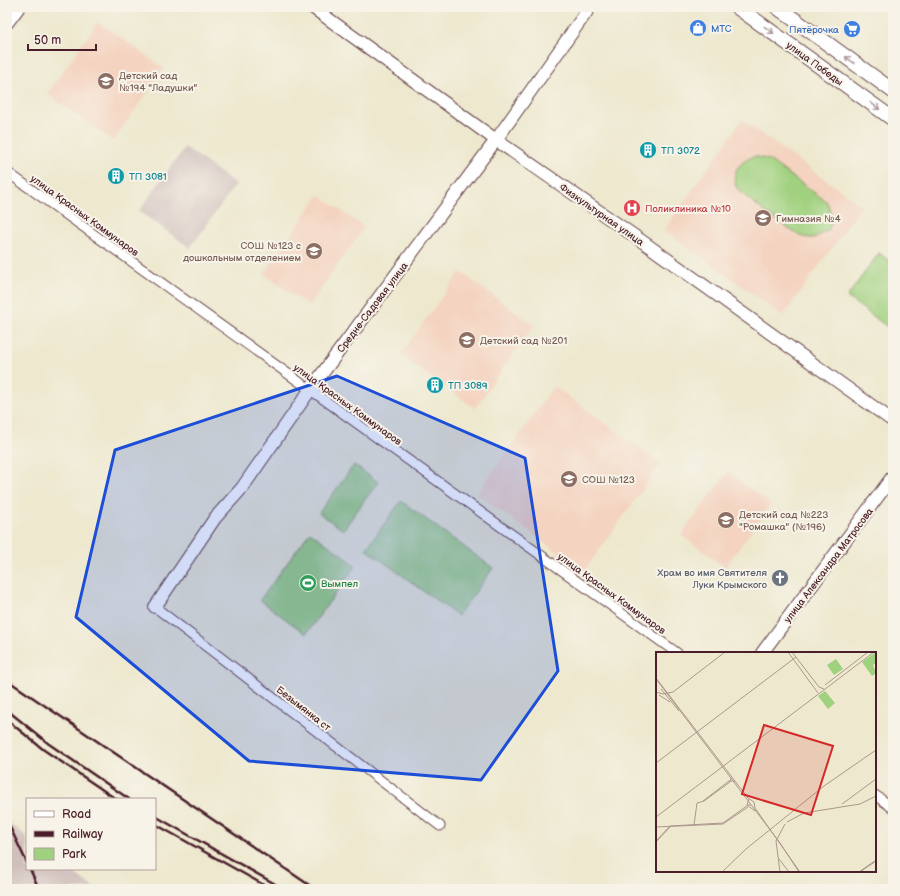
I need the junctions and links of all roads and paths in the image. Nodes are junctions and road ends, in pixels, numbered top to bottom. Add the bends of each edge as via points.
1 (19, 7) edge
2 (312, 7) edge
3 (590, 7) edge
4 (737, 7) edge
5 (778, 7) edge
6 (7, 23) edge
7 (893, 91) edge
8 (893, 119) edge
9 (496, 140) junction
10 (7, 172) edge
11 (310, 390) junction
12 (893, 421) edge
13 (893, 476) edge
14 (155, 607) joint
15 (676, 652) edge
16 (763, 652) edge
17 (876, 796) edge
18 (893, 808) edge
19 (440, 826) dead end

1 - 6 street
2 - 9 street, Физкультурная улица
3 - 9 street, Средне-Садовая улица
4 -> 8 main road, улица Победы
7 -> 5 main road
9 - 11 street, Средне-Садовая улица
9 - 12 street, Физкультурная улица
10 - 11 street, улица Красных Коммунаров
11 - 14 street, Средне-Садовая улица via 242,488 215,518
11 - 15 street, улица Красных Коммунаров
13 - 16 street, улица Александра Матросова
14 - 19 street, Безымянка ст
17 - 18 street

